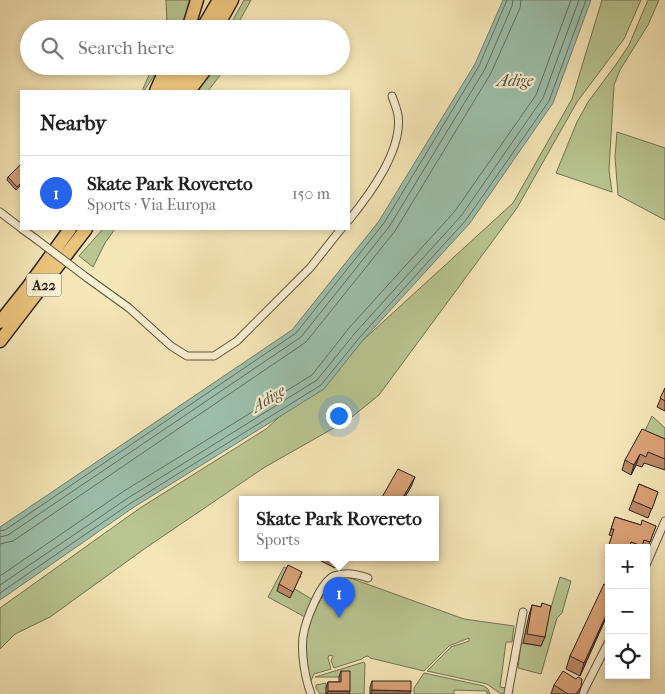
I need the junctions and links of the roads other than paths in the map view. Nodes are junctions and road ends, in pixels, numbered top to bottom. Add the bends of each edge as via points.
1 (198, 0) edge
2 (219, 0) edge
3 (232, 0) edge
4 (191, 20) edge
5 (207, 20) edge
6 (221, 20) edge
7 (163, 75) edge
8 (174, 75) edge
9 (187, 75) edge
10 (201, 75) edge
11 (156, 90) edge
12 (165, 90) edge
13 (178, 90) edge
14 (190, 90) edge
15 (392, 96) dead end
16 (0, 212) edge
17 (350, 219) edge
18 (20, 227) edge
19 (25, 230) edge
20 (69, 230) edge
21 (85, 230) edge
22 (341, 230) edge
23 (0, 322) edge
24 (0, 340) edge
25 (665, 521) edge
26 (650, 556) edge
27 (368, 578) dead end
28 (524, 612) dead end
29 (605, 649) edge
30 (311, 694) edge
31 (508, 694) edge
32 (582, 694) edge

1 - 4 highway
2 - 5 highway
3 - 6 highway
7 - 11 highway
8 - 12 highway
9 - 13 highway
10 - 14 highway
15 - 17 street via 398,114 394,146 379,177
16 - 18 street
19 - 22 street, bridge via 129,308 171,346 187,356 214,356 237,341 310,268
20 - 23 highway, A22
21 - 24 highway, A22
25 - 26 street
27 - 30 street via 349,574 334,576 328,580 310,614 303,638
28 - 31 street
29 - 32 street

